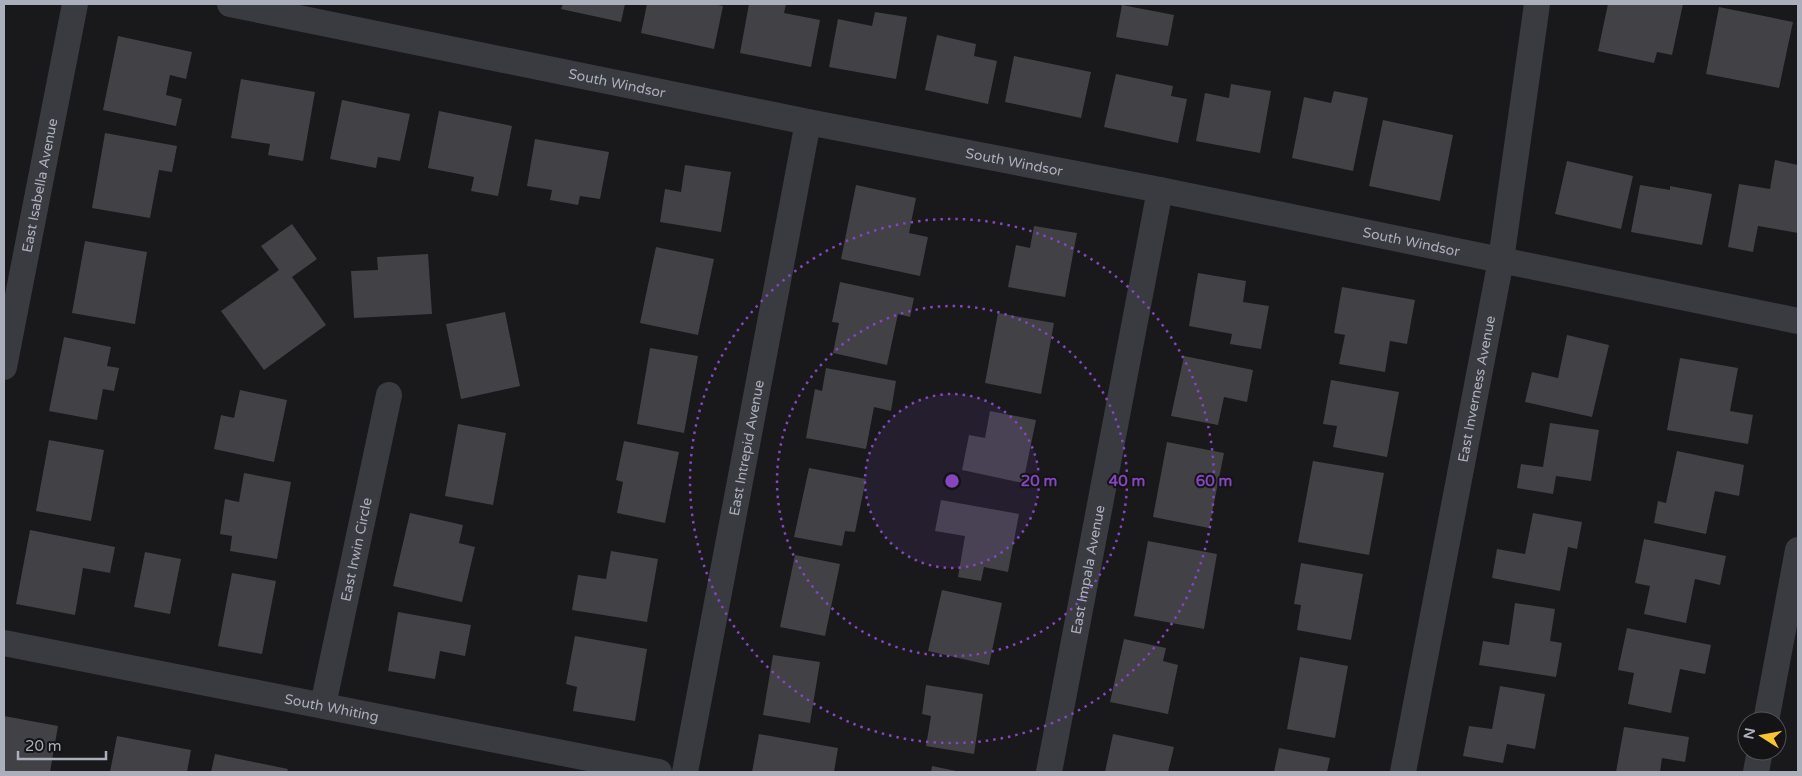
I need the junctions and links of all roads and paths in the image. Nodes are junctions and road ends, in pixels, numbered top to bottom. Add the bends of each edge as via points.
1 (76, 4) edge
2 (230, 4) edge
3 (1537, 4) edge
4 (808, 122) junction
5 (1160, 190) junction
6 (1501, 260) junction
7 (1798, 321) edge
8 (4, 367) edge
9 (389, 395) dead end
10 (1798, 550) edge
11 (4, 643) edge
12 (322, 705) junction
13 (1768, 711) edge
14 (659, 772) edge
15 (685, 772) edge
16 (1049, 772) edge
17 (1403, 772) edge

1 - 8 street, East Isabella Avenue
2 - 4 street, South Windsor
3 - 6 street, East Inverness Avenue
4 - 5 street, South Windsor
4 - 15 street, East Intrepid Avenue
5 - 6 street, South Windsor
5 - 16 street, East Impala Avenue
6 - 7 street, South Windsor
6 - 17 street, East Inverness Avenue
9 - 12 street, East Irwin Circle
10 - 13 street
11 - 12 street, South Whiting
12 - 14 street, South Whiting

